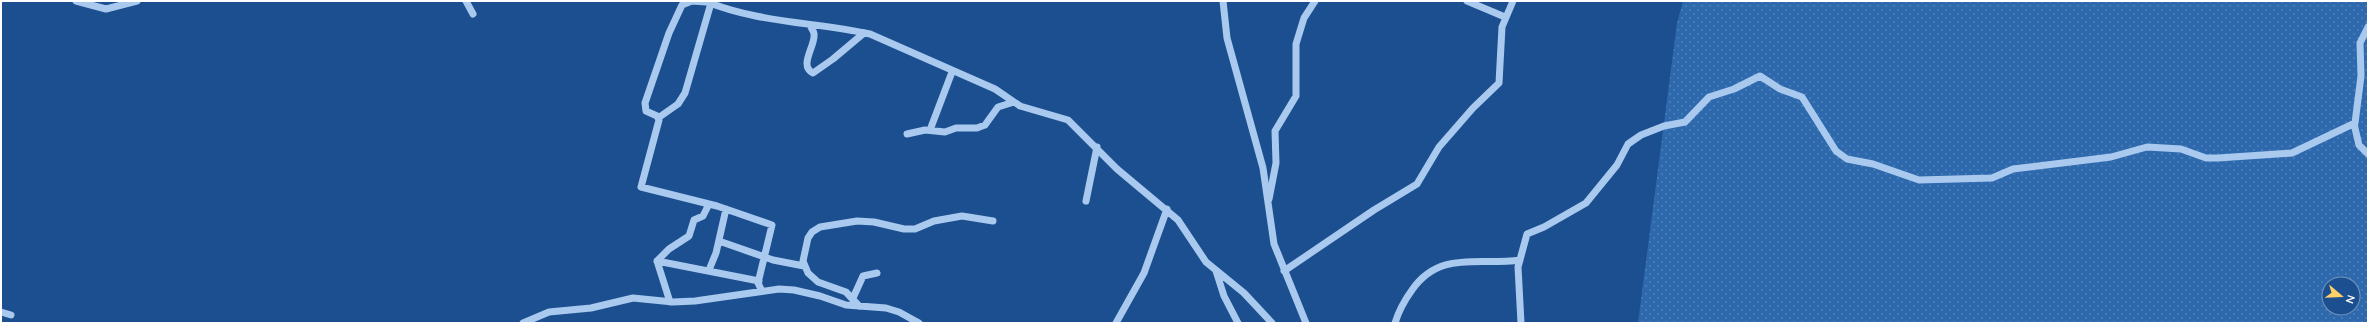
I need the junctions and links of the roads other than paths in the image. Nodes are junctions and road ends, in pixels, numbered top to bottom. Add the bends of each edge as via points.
1 (137, 1) edge
2 (466, 1) edge
3 (1223, 1) edge
4 (1315, 1) edge
5 (1468, 1) edge
6 (1514, 1) edge
7 (76, 2) edge
8 (707, 2) edge
9 (473, 14) dead end
10 (1505, 18) junction
11 (810, 25) junction
12 (2368, 27) edge
13 (864, 33) junction
14 (952, 72) junction
15 (1014, 102) junction
16 (658, 118) junction
17 (2354, 124) junction
18 (930, 130) junction
19 (907, 134) dead end
20 (1097, 147) junction
21 (2368, 154) edge
22 (1086, 201) dead end
23 (709, 204) junction
24 (1268, 204) junction
25 (726, 209) junction
26 (1167, 209) junction
27 (993, 221) dead end
28 (719, 240) junction
29 (763, 257) junction
30 (1520, 260) junction
31 (657, 261) junction
32 (804, 266) junction
33 (709, 270) junction
34 (1284, 270) junction
35 (1216, 272) junction
36 (877, 273) dead end
37 (759, 281) junction
38 (762, 291) junction
39 (853, 298) junction
40 (670, 302) junction
41 (859, 306) junction
42 (1, 312) edge
43 (11, 316) dead end
44 (523, 323) edge
45 (919, 323) edge
46 (1116, 323) edge
47 (1238, 323) edge
48 (1272, 323) edge
49 (1306, 323) edge
50 (1395, 323) edge
51 (1521, 323) edge

1 - 7 street via 106,9
2 - 9 street
3 - 24 street via 1228,38 1261,161
4 - 24 street via 1304,18 1296,44 1296,96 1275,131 1276,163
5 - 10 street
6 - 10 street
8 - 11 street via 772,20
8 - 16 street via 685,93 678,104
8 - 16 street via 692,1 682,5 669,33 645,103 646,111
10 - 34 street via 1501,33 1499,83 1439,147 1420,180
11 - 13 street
11 - 13 street via 814,36 808,66 813,73
12 - 17 street via 2360,43 2361,76
13 - 14 street via 904,48
14 - 15 street via 995,89
14 - 18 street
15 - 18 street via 998,107 982,127 956,128 945,132
15 - 20 street via 1024,108 1043,111 1068,120
16 - 23 street via 641,188
17 - 21 street via 2359,145
17 - 30 street via 2292,153 2281,155 2206,158 2181,149 2147,147 2110,157 2013,169 1992,178 1918,180 1883,167 1842,157 1802,97 1780,89 1759,76 1734,89 1709,96 1685,122 1654,129 1630,142 1617,165 1586,203 1527,234
18 - 19 street
20 - 22 street
20 - 26 street via 1117,169
23 - 25 street
23 - 31 street via 703,216 694,220 689,236
24 - 34 street via 1274,244
25 - 28 street
25 - 29 street via 772,225
26 - 35 street via 1182,226 1199,254
26 - 46 street via 1144,273
27 - 32 street via 962,216 934,221 915,229 857,221 820,227 808,238 804,251
28 - 29 street
28 - 33 street
29 - 32 street
29 - 37 street
30 - 50 street via 1450,263 1431,269 1415,285 1401,306
30 - 51 street via 1518,276
31 - 33 street
31 - 40 street
32 - 39 street via 812,278 846,292
33 - 37 street
34 - 49 street
35 - 47 street via 1224,296
35 - 48 street via 1244,293
36 - 39 street via 863,276
37 - 38 street
38 - 40 street via 695,302
38 - 41 street via 794,290
39 - 41 street
40 - 44 street via 633,298 592,308 549,312
41 - 45 street via 899,312
42 - 43 street

